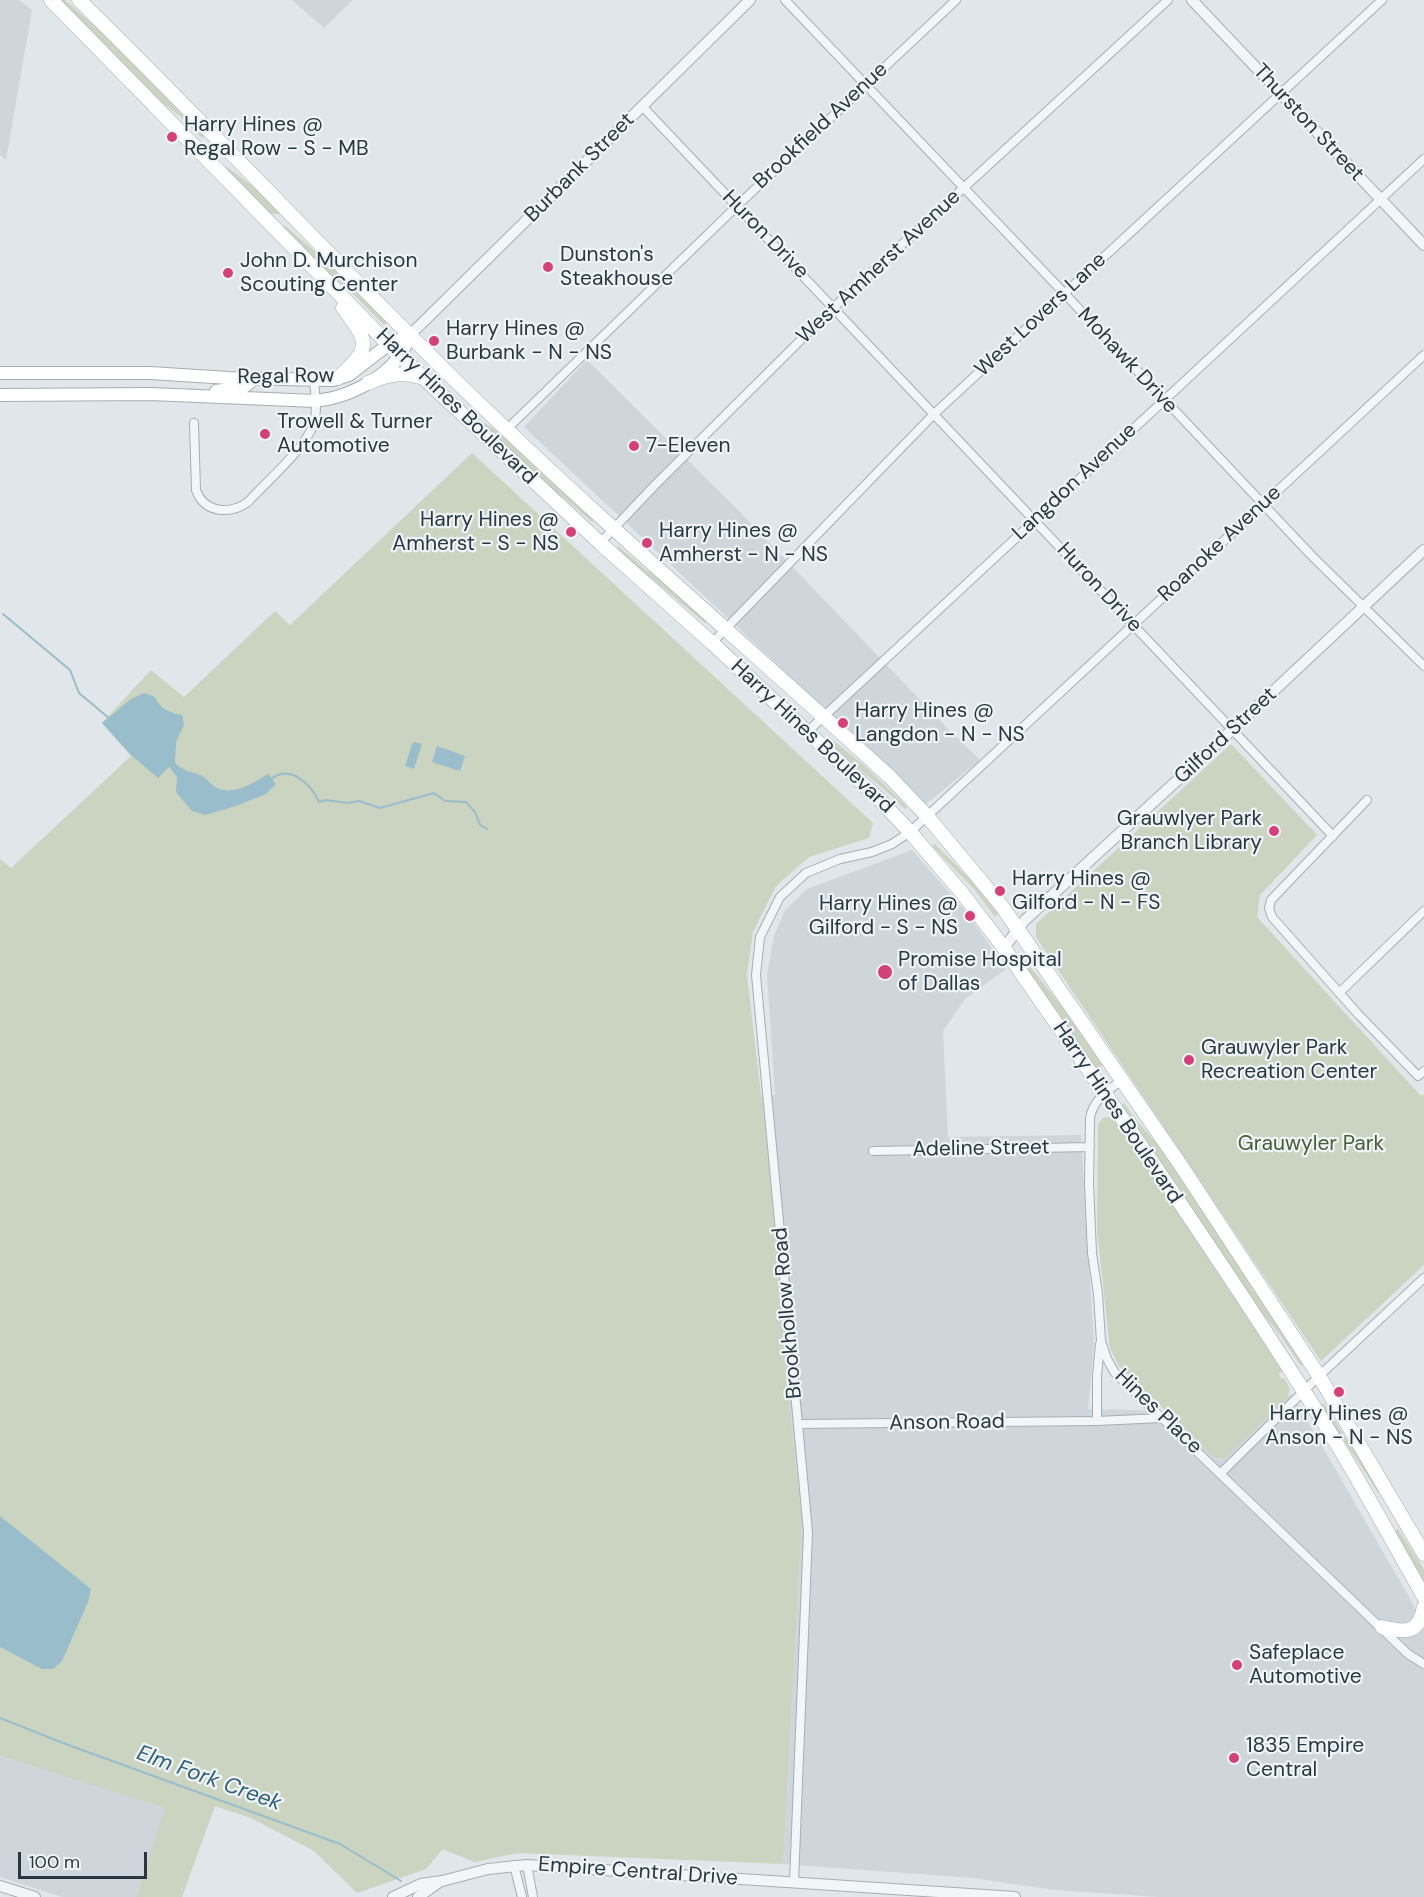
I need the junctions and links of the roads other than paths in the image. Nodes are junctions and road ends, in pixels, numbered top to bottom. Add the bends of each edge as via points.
1 (51, 0) edge
2 (79, 0) edge
3 (750, 0) edge
4 (784, 0) edge
5 (956, 0) edge
6 (1168, 0) edge
7 (1192, 0) edge
8 (1382, 0) edge
9 (864, 84) junction
10 (1281, 94) junction
11 (642, 106) junction
12 (224, 145) junction
13 (1424, 159) edge
14 (208, 160) junction
15 (964, 189) junction
16 (1380, 199) junction
17 (737, 206) junction
18 (271, 224) junction
19 (313, 238) junction
20 (1424, 245) edge
21 (324, 279) junction
22 (1065, 293) junction
23 (834, 307) junction
24 (410, 335) junction
25 (389, 344) junction
26 (1424, 355) edge
27 (400, 356) junction
28 (121, 373) junction
29 (0, 374) edge
30 (338, 378) junction
31 (254, 379) junction
32 (425, 379) junction
33 (314, 381) junction
34 (369, 383) junction
35 (120, 394) junction
36 (0, 395) edge
37 (195, 397) junction
38 (1164, 400) junction
39 (315, 401) junction
40 (934, 414) junction
41 (194, 423) dead end
42 (507, 429) junction
43 (1262, 504) junction
44 (1034, 519) junction
45 (614, 528) junction
46 (600, 543) junction
47 (1424, 550) edge
48 (1363, 606) junction
49 (1134, 626) junction
50 (726, 628) junction
51 (712, 643) junction
52 (1424, 666) edge
53 (823, 716) junction
54 (1232, 730) junction
55 (807, 732) junction
56 (1367, 800) dead end
57 (927, 816) junction
58 (910, 832) junction
59 (1333, 836) junction
60 (1424, 911) edge
61 (1018, 929) junction
62 (1004, 948) junction
63 (1339, 993) junction
64 (1421, 1073) edge
65 (1122, 1080) junction
66 (1104, 1093) junction
67 (1090, 1147) junction
68 (873, 1151) dead end
69 (1424, 1278) edge
70 (1101, 1341) junction
71 (1319, 1376) junction
72 (1304, 1391) junction
73 (1162, 1418) junction
74 (1097, 1421) junction
75 (798, 1424) junction
76 (1221, 1473) junction
77 (1395, 1504) junction
78 (1377, 1513) junction
79 (1424, 1554) edge
80 (1424, 1598) edge
81 (1424, 1607) edge
82 (1382, 1628) junction
83 (1424, 1665) edge
84 (514, 1865) junction
85 (527, 1865) junction
86 (441, 1881) junction
87 (794, 1882) junction
88 (0, 1886) edge
89 (986, 1896) edge
90 (35, 1897) edge
91 (393, 1897) edge
92 (418, 1897) edge
93 (522, 1897) edge
94 (533, 1897) edge
95 (1015, 1897) edge

1 - 14 main road, Harry Hines Boulevard
2 - 12 main road, Harry Hines Boulevard
3 - 11 street, Burbank Street
4 - 9 street, Mohawk Drive
5 - 9 street, Brookfield Avenue
6 - 15 street, West Amherst Avenue
7 - 10 street, Thurston Street
8 - 10 street, West Lovers Lane
9 - 15 street, Mohawk Drive
9 - 17 street, Brookfield Avenue
10 - 16 street, Thurston Street
10 - 22 street, West Lovers Lane
11 - 17 street, Huron Drive
11 - 24 street, Burbank Street
12 - 14 main road
12 - 19 main road, Harry Hines Boulevard
13 - 16 street, Langdon Avenue
14 - 18 main road, Harry Hines Boulevard
15 - 22 street, Mohawk Drive
15 - 23 street, West Amherst Avenue
16 - 20 street, Thurston Street
16 - 38 street, Langdon Avenue
17 - 23 street, Huron Drive
17 - 42 street, Brookfield Avenue
18 - 19 main road via 287,222 302,235
18 - 21 main road, Harry Hines Boulevard
19 - 24 main road, Harry Hines Boulevard
21 - 25 main road, Harry Hines Boulevard
21 - 30 main road via 363,338 360,355
22 - 38 street, Mohawk Drive
22 - 40 street, West Lovers Lane
23 - 40 street, Huron Drive
23 - 45 street, West Amherst Avenue
24 - 25 main road, Regal Row
24 - 27 main road, Regal Row
24 - 42 main road, Harry Hines Boulevard
25 - 27 main road, Harry Hines Boulevard
25 - 30 main road, Regal Row via 363,366
26 - 43 street, Roanoke Avenue
27 - 32 main road, Harry Hines Boulevard
27 - 34 main road, Regal Row
28 - 29 main road, Regal Row
28 - 31 main road, Regal Row
28 - 35 main road
30 - 33 main road, Regal Row
31 - 33 main road, Regal Row
31 - 37 main road via 244,387 206,391
32 - 34 main road via 392,374
32 - 46 main road, Harry Hines Boulevard
33 - 39 street
34 - 39 main road, Regal Row via 346,396
35 - 36 main road, Regal Row
35 - 37 main road, Regal Row
37 - 39 main road, Regal Row
38 - 43 street, Mohawk Drive
38 - 44 street, Langdon Avenue
39 - 41 street via 314,424 298,448 248,502 228,511 209,507 198,497
40 - 44 street, Huron Drive
40 - 50 street, West Lovers Lane
42 - 45 main road, Harry Hines Boulevard
43 - 48 street, Mohawk Drive
43 - 49 street, Roanoke Avenue
44 - 49 street, Huron Drive
44 - 53 street, Langdon Avenue
45 - 46 street, West Amherst Avenue
45 - 50 main road, Harry Hines Boulevard
46 - 51 main road, Harry Hines Boulevard
47 - 48 street, Gilford Street
48 - 52 street, Mohawk Drive
48 - 54 street, Gilford Street
49 - 54 street, Huron Drive
49 - 57 street, Roanoke Avenue
50 - 51 street, West Lovers Lane
50 - 53 main road, Harry Hines Boulevard
51 - 55 main road, Harry Hines Boulevard
53 - 55 street, Langdon Avenue
53 - 57 main road, Harry Hines Boulevard
54 - 59 street, Huron Drive
54 - 61 street, Gilford Street
55 - 58 main road, Harry Hines Boulevard
56 - 59 street
57 - 58 street, Roanoke Avenue
57 - 61 main road, Harry Hines Boulevard
58 - 62 main road, Harry Hines Boulevard
58 - 75 street, Brookhollow Road via 872,852 840,859 806,873 780,897 760,937 756,975
59 - 63 street via 1271,900 1269,908 1272,917
60 - 63 street
61 - 62 street, Gilford Street
61 - 65 main road, Harry Hines Boulevard
62 - 66 main road, Harry Hines Boulevard
63 - 64 street
65 - 66 street, Hines Place
65 - 71 main road, Harry Hines Boulevard
66 - 67 street, Hines Place via 1091,1108
66 - 72 main road, Harry Hines Boulevard
67 - 68 street, Adeline Street
67 - 70 street, Hines Place via 1090,1230
69 - 71 street
70 - 73 street, Hines Place via 1115,1373
70 - 74 street via 1096,1376
71 - 72 street
71 - 77 main road, Harry Hines Boulevard
72 - 76 street
72 - 78 main road, Harry Hines Boulevard
73 - 74 street, Anson Road
73 - 76 street, Hines Place
74 - 75 street, Anson Road
75 - 87 street, Brookhollow Road via 808,1532
76 - 82 street, Hines Place
77 - 78 main road
77 - 79 main road, Harry Hines Boulevard
78 - 80 main road, Harry Hines Boulevard
81 - 82 main road via 1416,1627 1406,1631
82 - 83 street, Hines Place
84 - 85 street, Empire Central Drive
84 - 86 street, Empire Central Drive
84 - 93 street
85 - 87 street, Empire Central Drive
85 - 94 street
86 - 91 street, Empire Central Drive via 421,1884
86 - 92 street, Empire Central Drive
87 - 89 street, Empire Central Drive
88 - 90 street
89 - 95 street, Empire Central Drive

